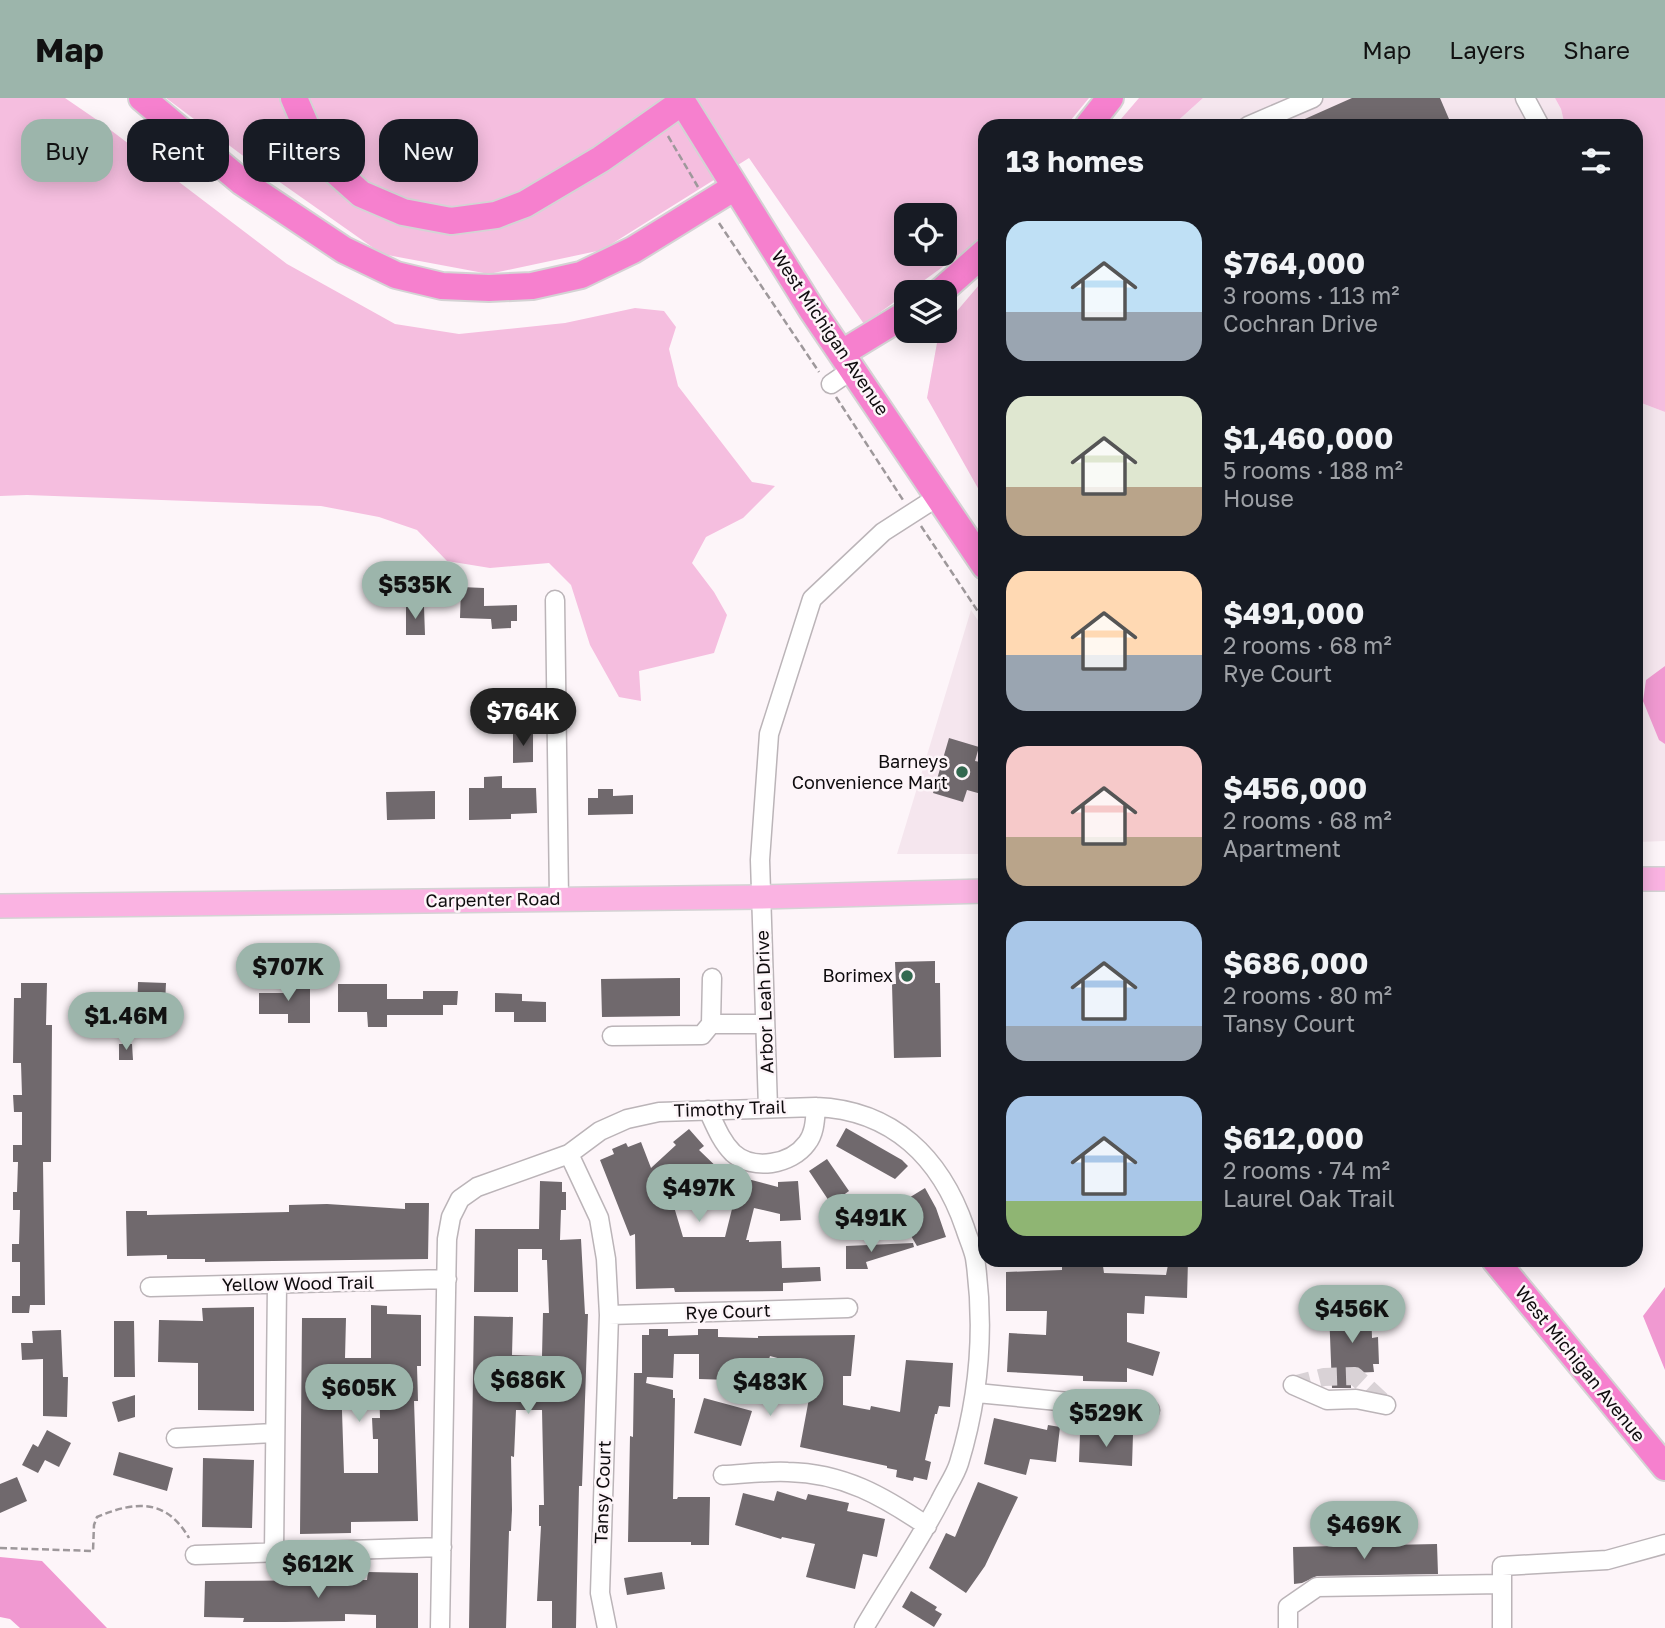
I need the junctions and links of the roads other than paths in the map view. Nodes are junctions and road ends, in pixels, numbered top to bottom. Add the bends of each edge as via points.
1 (142, 98) edge
2 (294, 98) edge
3 (1110, 98) edge
4 (1313, 98) edge
5 (1525, 98) edge
6 (681, 100) edge
7 (1094, 119) edge
8 (1264, 119) edge
9 (1536, 119) edge
10 (735, 187) junction
11 (978, 258) edge
12 (954, 280) edge
13 (894, 324) edge
14 (847, 361) junction
15 (830, 386) road end
16 (939, 496) junction
17 (978, 555) edge
18 (555, 600) dead end
19 (1643, 879) edge
20 (1665, 879) edge
21 (978, 891) edge
22 (761, 897) junction
23 (559, 899) junction
24 (0, 906) edge
25 (712, 978) dead end
26 (711, 1024) junction
27 (764, 1024) junction
28 (612, 1036) dead end
29 (816, 1107) junction
30 (768, 1108) junction
31 (709, 1110) junction
32 (569, 1154) junction
33 (978, 1251) edge
34 (980, 1267) edge
35 (1501, 1267) edge
36 (447, 1279) junction
37 (277, 1285) junction
38 (150, 1287) dead end
39 (848, 1308) dead end
40 (609, 1315) junction
41 (1293, 1385) dead end
42 (977, 1393) junction
43 (1386, 1405) dead end
44 (1150, 1410) dead end
45 (274, 1433) junction
46 (176, 1438) dead end
47 (1665, 1467) edge
48 (723, 1475) dead end
49 (927, 1526) junction
50 (1665, 1544) edge
51 (442, 1547) junction
52 (274, 1552) junction
53 (195, 1555) road end
54 (1502, 1584) junction
55 (440, 1628) edge
56 (607, 1628) edge
57 (864, 1628) edge
58 (1288, 1628) edge
59 (1502, 1628) edge

1 - 10 highway via 242,182 344,250 396,275 442,286 532,286 581,275 634,250
2 - 6 highway via 314,145 361,194 403,212 451,221 496,215 525,204 601,159
3 - 7 highway
4 - 8 street
5 - 9 street
6 - 10 highway, West Michigan Avenue
10 - 14 highway, West Michigan Avenue
11 - 12 highway
13 - 14 highway
14 - 15 street
14 - 16 highway, West Michigan Avenue
16 - 17 highway, West Michigan Avenue
16 - 22 street, Arbor Leah Drive via 883,532 812,598 769,734
18 - 23 street
19 - 20 main road
21 - 22 main road, Carpenter Road
22 - 23 main road, Carpenter Road
22 - 27 street, Arbor Leah Drive
23 - 24 main road, Carpenter Road
25 - 26 street
26 - 27 street
26 - 28 street via 702,1035
27 - 30 street, Arbor Leah Drive
29 - 30 street, Timothy Trail
29 - 31 street via 807,1144 770,1164 751,1163 734,1154
29 - 33 street, Timothy Trail via 836,1107 876,1119 905,1137 938,1171
30 - 31 street, Timothy Trail
31 - 32 street, Timothy Trail via 627,1119 600,1131
32 - 36 street, Timothy Trail via 477,1186 460,1199 450,1217
32 - 40 street, Tansy Court via 599,1218
34 - 42 street, Timothy Trail
35 - 47 highway, West Michigan Avenue
36 - 37 street, Yellow Wood Trail
36 - 51 street, Timothy Trail
37 - 38 street, Yellow Wood Trail
37 - 45 street
39 - 40 street, Rye Court
40 - 56 street, Tansy Court via 600,1592
41 - 43 street via 1327,1400
42 - 44 street
42 - 49 street, Timothy Trail via 958,1465
45 - 46 street
45 - 52 street
48 - 49 street via 787,1471 823,1475 888,1499
49 - 57 street, Timothy Trail
50 - 54 street via 1607,1560 1502,1566
51 - 52 street
51 - 55 street, Timothy Trail
52 - 53 street
54 - 58 street via 1317,1587 1288,1608
54 - 59 street

